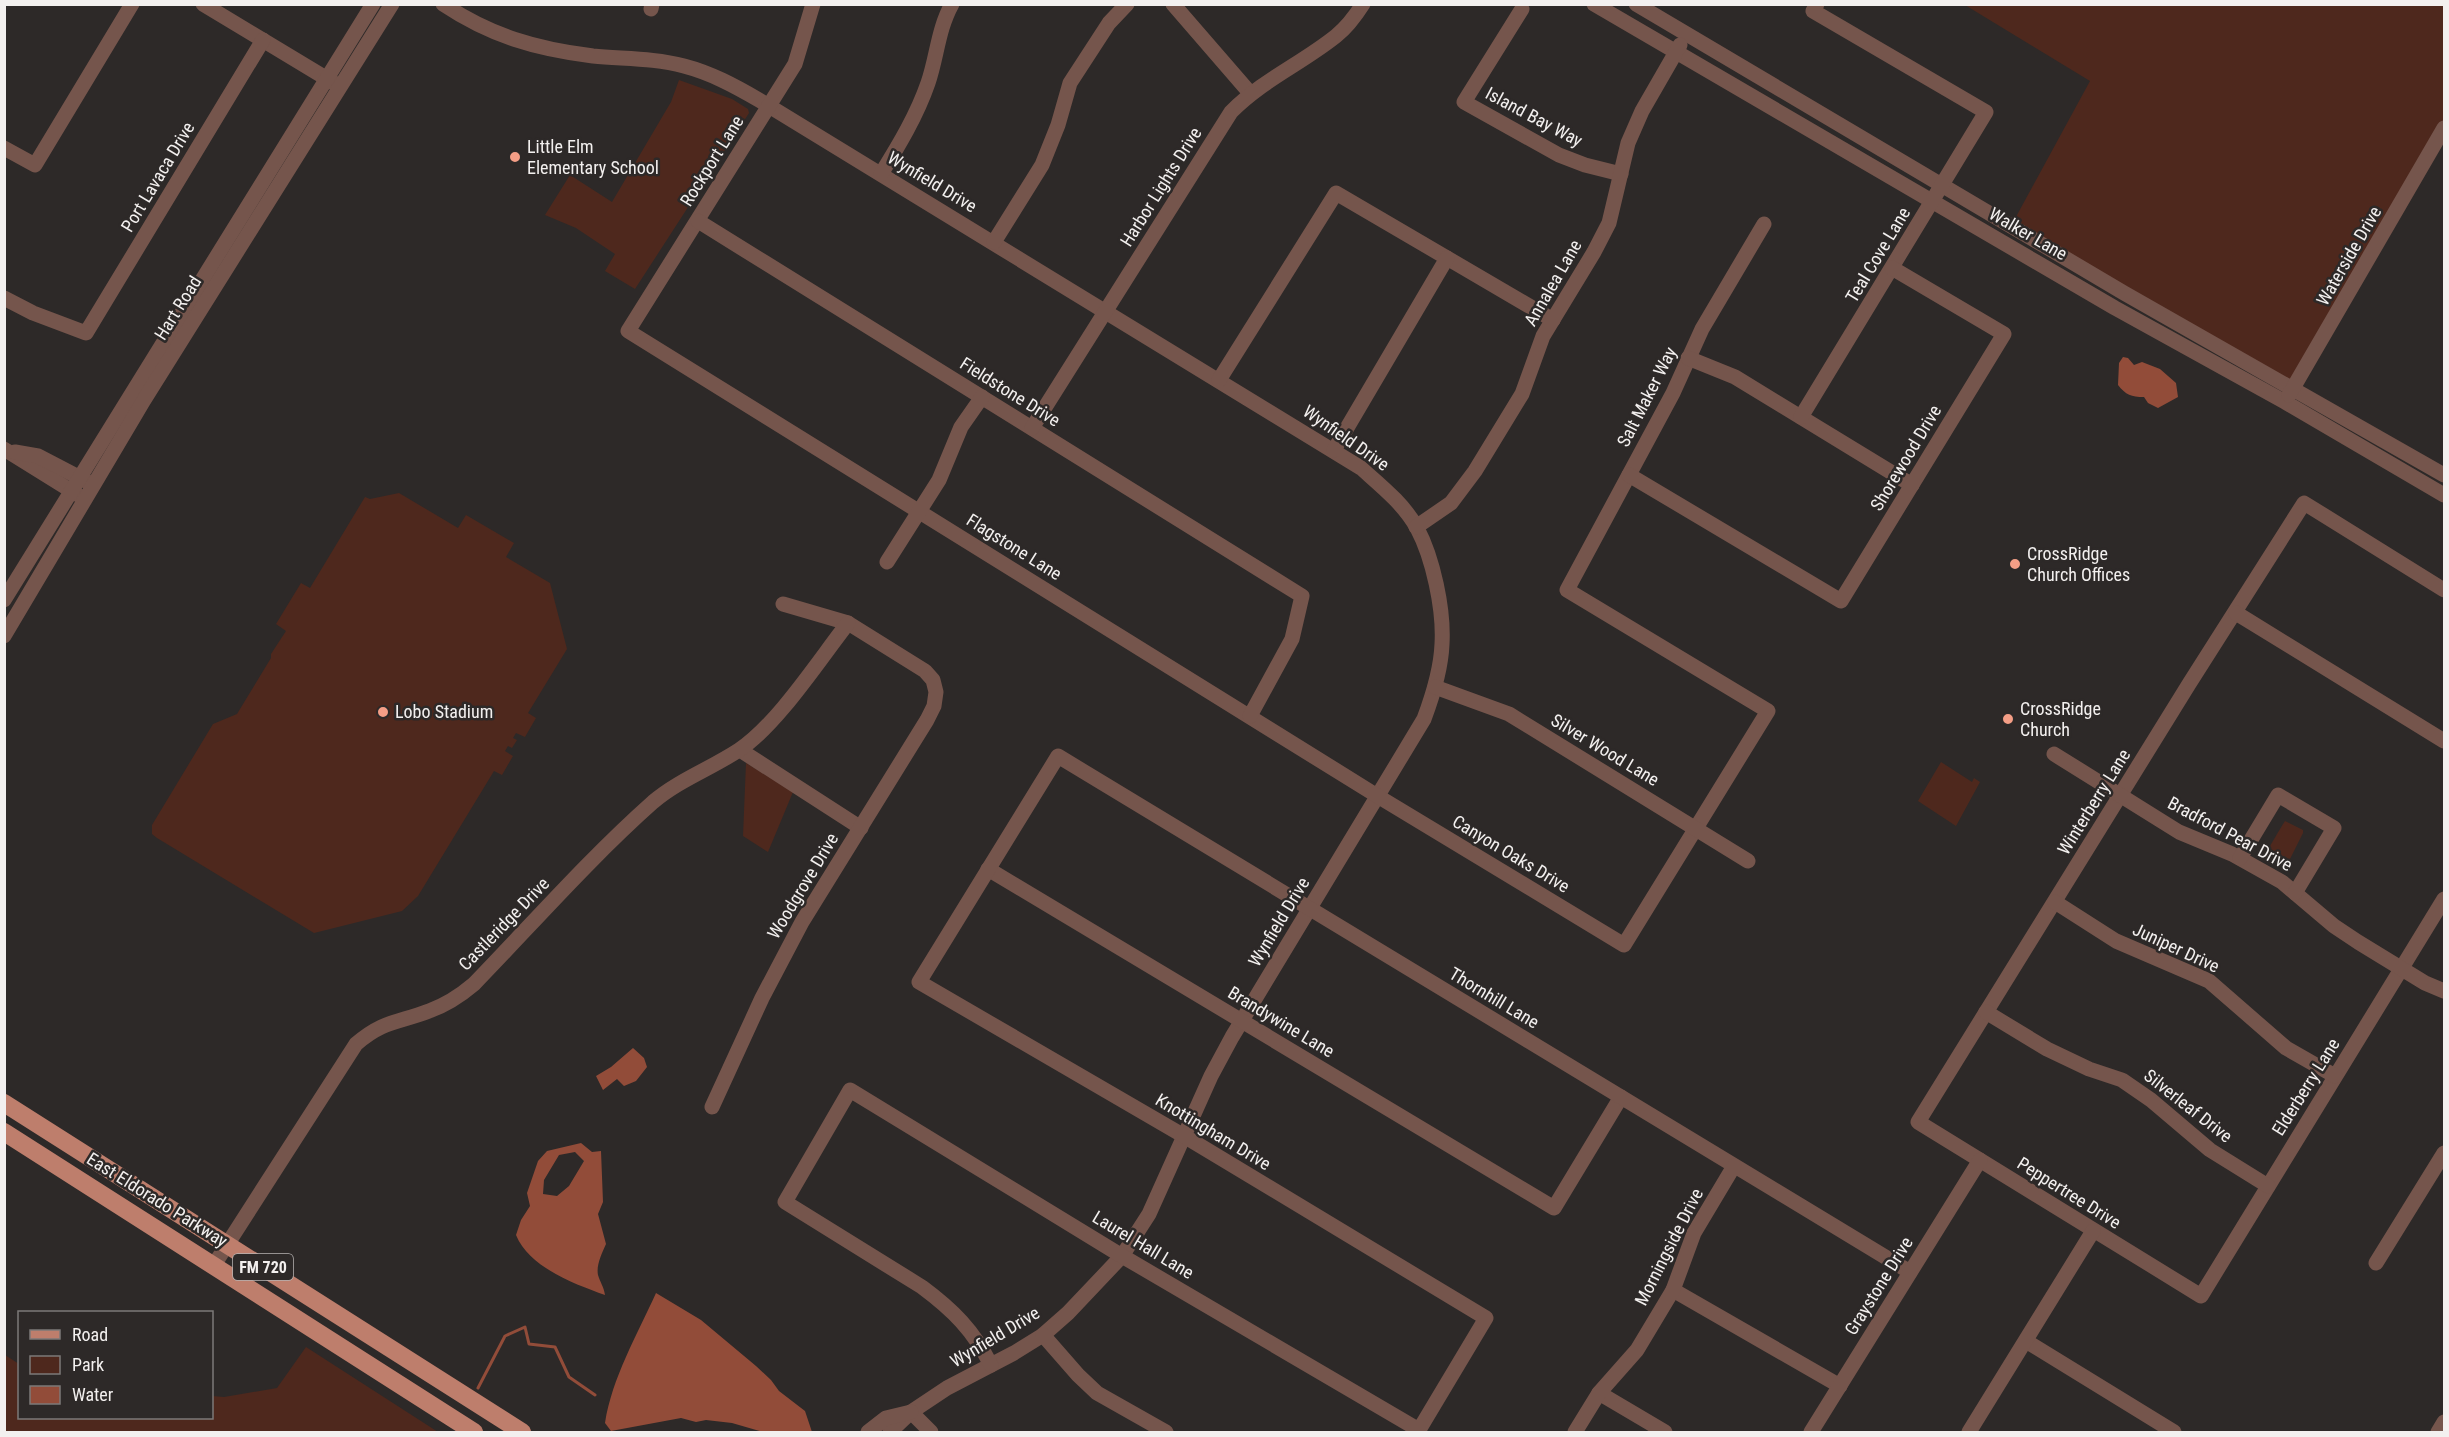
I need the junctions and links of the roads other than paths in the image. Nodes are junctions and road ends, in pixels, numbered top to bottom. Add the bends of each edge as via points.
1 (132, 4) edge
2 (203, 4) edge
3 (373, 4) edge
4 (392, 4) edge
5 (443, 4) edge
6 (813, 4) edge
7 (952, 4) edge
8 (1127, 4) edge
9 (1173, 4) edge
10 (1363, 4) edge
11 (1594, 4) edge
12 (1636, 4) edge
13 (1815, 8) edge
14 (1522, 9) dead end
15 (263, 40) junction
16 (1682, 43) junction
17 (334, 83) junction
18 (1250, 93) junction
19 (770, 106) junction
20 (2445, 128) edge
21 (4, 148) edge
22 (881, 174) junction
23 (1621, 174) junction
24 (1939, 193) junction
25 (698, 220) junction
26 (1764, 224) dead end
27 (994, 242) junction
28 (1447, 258) junction
29 (1892, 268) junction
30 (212, 278) junction
31 (2124, 293) junction
32 (4, 298) edge
33 (2115, 308) junction
34 (1106, 311) junction
35 (1553, 320) junction
36 (628, 331) joint
37 (1688, 358) junction
38 (1220, 380) junction
39 (2289, 395) junction
40 (982, 397) junction
41 (1801, 417) junction
42 (1032, 428) junction
43 (1334, 450) junction
44 (6, 453) edge
45 (1629, 475) junction
46 (2445, 475) edge
47 (79, 477) junction
48 (1912, 485) junction
49 (93, 486) junction
50 (71, 491) junction
51 (2445, 495) edge
52 (85, 500) junction
53 (919, 512) junction
54 (1416, 527) junction
55 (887, 562) dead end
56 (2445, 590) edge
57 (4, 600) edge
58 (783, 604) dead end
59 (2236, 613) junction
60 (848, 623) junction
61 (4, 636) edge
62 (1436, 687) junction
63 (1250, 716) junction
64 (2445, 741) edge
65 (740, 750) junction
66 (2054, 754) dead end
67 (1379, 796) junction
68 (2121, 796) junction
69 (861, 828) junction
70 (1696, 828) junction
71 (2240, 858) junction
72 (1748, 861) dead end
73 (988, 869) junction
74 (2295, 893) junction
75 (2445, 899) edge
76 (2055, 902) junction
77 (1310, 909) junction
78 (2401, 969) junction
79 (2445, 991) edge
80 (1986, 1012) junction
81 (1242, 1021) junction
82 (2336, 1076) junction
83 (1621, 1097) junction
84 (4, 1103) edge
85 (712, 1107) dead end
86 (1918, 1122) joint
87 (4, 1132) edge
88 (1184, 1136) junction
89 (2445, 1154) edge
90 (1980, 1160) junction
91 (1734, 1166) junction
92 (2268, 1186) junction
93 (2093, 1231) junction
94 (228, 1245) junction
95 (1122, 1256) junction
96 (2376, 1263) dead end
97 (214, 1265) junction
98 (1910, 1272) junction
99 (1673, 1290) junction
100 (2200, 1296) joint
101 (1042, 1335) junction
102 (2026, 1341) junction
103 (991, 1365) junction
104 (1840, 1386) junction
105 (1599, 1393) junction
106 (911, 1412) junction
107 (2445, 1422) edge
108 (1419, 1430) joint
109 (474, 1432) edge
110 (522, 1432) edge
111 (868, 1432) edge
112 (890, 1432) edge
113 (930, 1432) edge
114 (1166, 1432) edge
115 (1575, 1432) edge
116 (1665, 1432) edge
117 (1811, 1432) edge
118 (1969, 1432) edge
119 (2174, 1432) edge
120 (2438, 1432) edge

1 - 21 street via 35,165
2 - 15 street
3 - 17 street, Hart Road
4 - 17 street, Hart Road
5 - 19 street, Wynfield Drive via 506,38 594,56 686,66 728,82
6 - 19 street, Rockport Lane via 795,64
7 - 22 street via 943,20 928,84 905,135
8 - 27 street via 1109,23 1070,83 1042,165
9 - 18 street
10 - 18 street, Harbor Lights Drive via 1337,36
11 - 16 street, Walker Lane
12 - 16 street, Walker Lane
13 - 24 street, Teal Cove Lane via 1986,112
14 - 23 street, Island Bay Way via 1464,102 1559,155
15 - 17 street
15 - 32 street, Port Lavaca Drive via 86,333
16 - 23 street, Annalea Lane via 1642,111 1628,143
16 - 24 street, Walker Lane via 1765,81
16 - 24 street, Walker Lane via 1853,155
17 - 30 street, Hart Road
18 - 34 street, Harbor Lights Drive via 1231,112
19 - 22 street, Wynfield Drive
19 - 25 street, Rockport Lane
20 - 39 street, Waterside Drive
22 - 27 street, Wynfield Drive
23 - 35 street, Annalea Lane via 1609,223
24 - 29 street, Teal Cove Lane
24 - 31 street, Walker Lane via 2011,226
24 - 33 street, Walker Lane
25 - 36 street, Rockport Lane
25 - 40 street, Fieldstone Drive
26 - 37 street, Salt Maker Way
27 - 34 street, Wynfield Drive
28 - 35 street
28 - 38 street via 1336,193
28 - 43 street
29 - 41 street, Teal Cove Lane
29 - 48 street, Shorewood Drive via 2004,334
30 - 47 street, Hart Road
30 - 49 street, Hart Road
31 - 33 street
31 - 39 street, Walker Lane
33 - 39 street, Walker Lane
34 - 38 street, Wynfield Drive
34 - 42 street, Harbor Lights Drive
35 - 54 street, Annalea Lane via 1543,336 1522,394 1475,471 1451,503
36 - 53 street, Flagstone Lane
37 - 41 street via 1735,377
37 - 45 street, Salt Maker Way
38 - 43 street, Wynfield Drive
39 - 46 street, Walker Lane
39 - 51 street, Walker Lane
40 - 42 street, Fieldstone Drive
40 - 53 street via 961,427 939,480
41 - 48 street
42 - 63 street, Fieldstone Drive via 1302,596 1292,639
43 - 54 street, Wynfield Drive via 1388,492
44 - 47 street via 38,456
44 - 50 street
45 - 48 street, Shorewood Drive via 1841,601
45 - 70 street, Salt Maker Way via 1567,590 1768,711
47 - 49 street
47 - 50 street, Hart Road
49 - 52 street, Hart Road
50 - 52 street
50 - 57 street, Hart Road
52 - 61 street, Hart Road
53 - 55 street
53 - 63 street, Flagstone Lane
54 - 62 street, Wynfield Drive via 1439,599 1443,644
56 - 59 street, Winterberry Lane via 2304,503
58 - 60 street
59 - 64 street
59 - 68 street, Winterberry Lane
60 - 65 street, Castleridge Drive via 775,716
60 - 69 street, Woodgrove Drive via 925,671 936,692 927,720
62 - 67 street, Wynfield Drive via 1424,719
62 - 70 street, Silver Wood Lane via 1509,714
63 - 67 street, Flagstone Lane
65 - 69 street
65 - 94 street, Castleridge Drive via 682,780 656,800 461,995 430,1011 382,1025 356,1044
66 - 68 street, Bradford Pear Drive
67 - 70 street, Canyon Oaks Drive via 1624,945
67 - 77 street, Wynfield Drive
68 - 71 street, Bradford Pear Drive via 2179,832
68 - 76 street, Winterberry Lane
69 - 85 street, Woodgrove Drive via 777,968
70 - 72 street, Silver Wood Lane
71 - 74 street, Bradford Pear Drive
71 - 74 street via 2278,795 2334,828
73 - 77 street, Thornhill Lane via 1058,756
73 - 81 street, Brandywine Lane
73 - 88 street, Knottingham Drive via 919,982
74 - 78 street, Bradford Pear Drive via 2334,926
75 - 78 street, Elderberry Lane
76 - 80 street, Winterberry Lane
76 - 82 street, Juniper Drive via 2116,941 2209,981 2286,1048
77 - 81 street, Wynfield Drive
77 - 83 street, Thornhill Lane
78 - 79 street, Bradford Pear Drive
78 - 82 street, Elderberry Lane
80 - 86 street, Winterberry Lane
80 - 92 street, Silverleaf Drive via 2048,1049 2122,1080 2210,1150
81 - 83 street, Brandywine Lane via 1554,1208
81 - 88 street, Wynfield Drive via 1210,1076
82 - 92 street, Elderberry Lane
83 - 91 street, Thornhill Lane
84 - 94 main road, East Eldorado Parkway / FM 720
86 - 90 street, Peppertree Drive
87 - 97 main road, East Eldorado Parkway / FM 720
88 - 95 street, Wynfield Drive via 1149,1214
88 - 108 street, Knottingham Drive via 1486,1318
89 - 96 street
90 - 93 street, Peppertree Drive
90 - 98 street, Graystone Drive
91 - 98 street, Thornhill Lane
91 - 99 street, Morningside Drive via 1694,1233
92 - 100 street, Elderberry Lane
93 - 100 street, Peppertree Drive
93 - 102 street
94 - 97 street, Castleridge Drive
94 - 110 main road, East Eldorado Parkway / FM 720
95 - 101 street, Wynfield Drive
95 - 103 street, Laurel Hall Lane via 850,1090 785,1202 941,1301 965,1324
95 - 108 street, Laurel Hall Lane
97 - 109 main road, East Eldorado Parkway / FM 720
98 - 104 street, Graystone Drive
99 - 104 street
99 - 105 street, Morningside Drive via 1637,1350
101 - 103 street, Wynfield Drive
101 - 114 street via 1097,1393
102 - 118 street
102 - 119 street
103 - 106 street, Wynfield Drive
104 - 117 street, Graystone Drive
105 - 115 street, Morningside Drive
105 - 116 street
106 - 111 street, Wynfield Drive via 886,1418
106 - 112 street, Wynfield Drive
106 - 113 street
107 - 120 street

